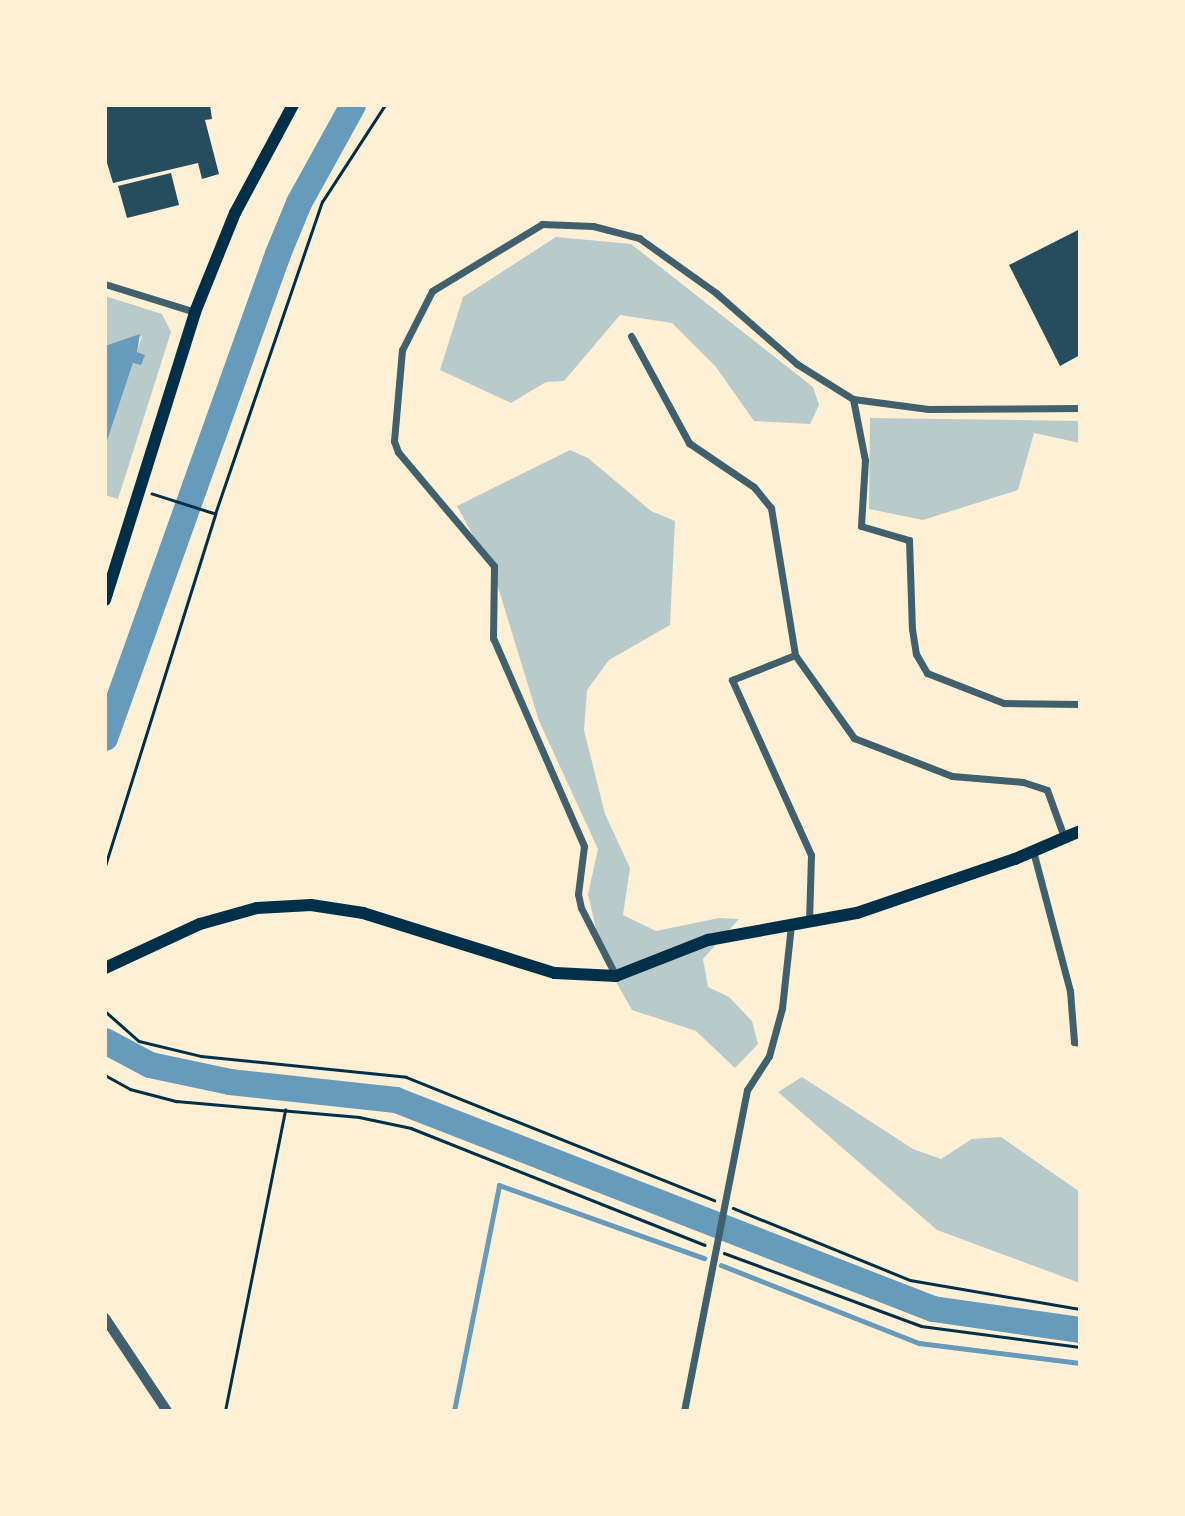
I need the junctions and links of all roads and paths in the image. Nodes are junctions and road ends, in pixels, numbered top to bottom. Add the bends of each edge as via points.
1 (293, 105) edge
2 (385, 105) edge
3 (105, 285) edge
4 (195, 312) junction
5 (631, 336) dead end
6 (853, 399) junction
7 (1080, 408) edge
8 (139, 491) junction
9 (215, 514) junction
10 (105, 600) edge
11 (795, 655) junction
12 (1080, 704) edge
13 (1080, 831) edge
14 (1064, 837) junction
15 (1033, 851) junction
16 (105, 866) edge
17 (809, 921) junction
18 (791, 925) junction
19 (105, 968) edge
20 (616, 976) junction
21 (105, 1011) edge
22 (1080, 1043) edge
23 (105, 1075) edge
24 (285, 1110) junction
25 (725, 1205) junction
26 (716, 1250) junction
27 (1080, 1309) edge
28 (105, 1318) edge
29 (1080, 1347) edge
30 (167, 1411) edge
31 (225, 1411) edge
32 (684, 1411) edge

1 - 4 main road via 235,213
2 - 9 path via 322,202
3 - 4 street
4 - 8 main road
5 - 11 street via 689,443 754,487 771,508
6 - 7 street via 928,409
6 - 12 street via 865,460 861,526 909,540 912,629 916,654 927,673 1004,703
6 - 20 street via 797,364 716,293 639,238 565,222 542,224 432,291 402,350 394,441 398,452 494,566 494,638 584,846 578,894 581,908
8 - 9 path
8 - 10 main road
9 - 16 path
11 - 14 street via 855,738 953,776 1023,782 1047,790
11 - 17 street via 732,681 811,855
13 - 14 main road
14 - 15 main road
15 - 17 main road via 857,913
15 - 22 street via 1070,990 1073,1042
17 - 18 main road
18 - 20 main road via 708,940
18 - 25 street via 782,1008 769,1056 747,1090
19 - 20 main road via 200,925 257,908 311,905 363,913 555,973
21 - 25 path via 139,1041 201,1056 406,1077
23 - 24 path via 130,1088 176,1101
24 - 26 path via 359,1117 411,1128
24 - 31 path
25 - 26 street
25 - 27 path via 911,1280
26 - 29 path via 921,1326
26 - 32 street
28 - 30 street

